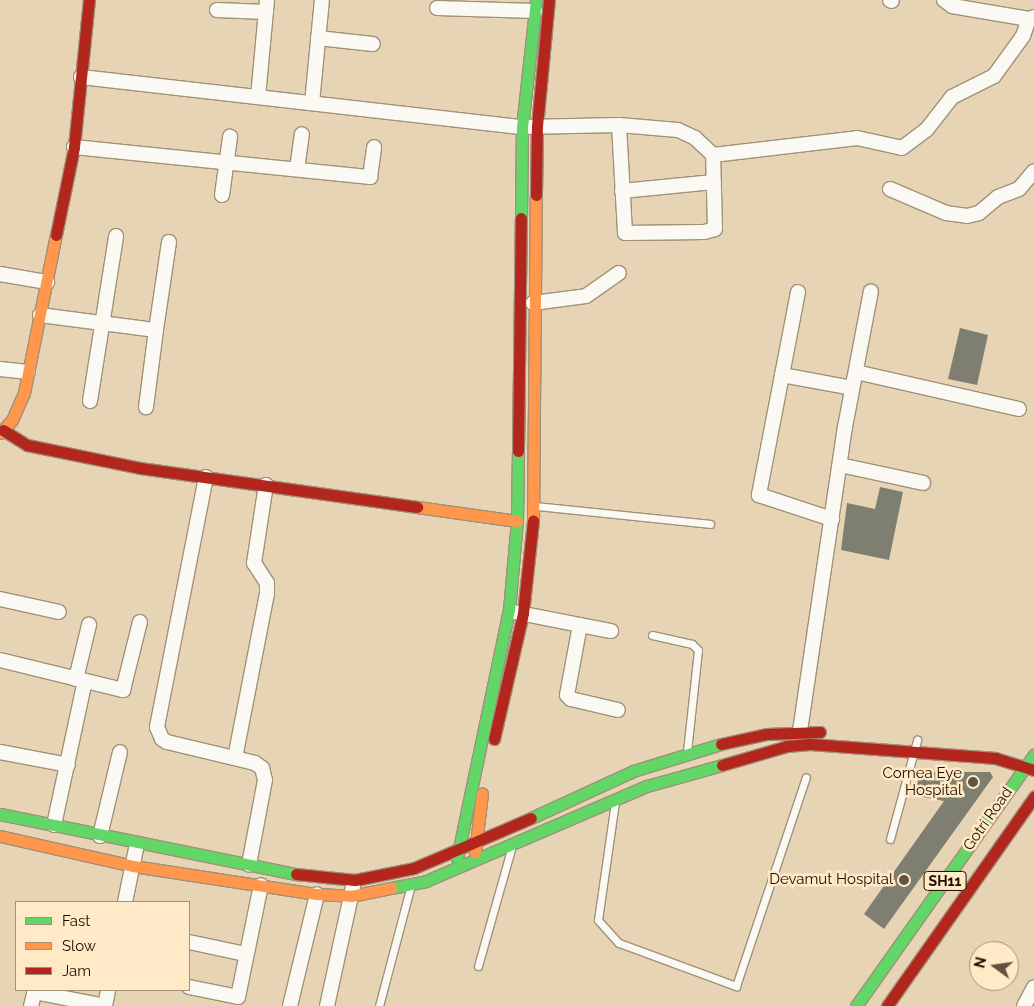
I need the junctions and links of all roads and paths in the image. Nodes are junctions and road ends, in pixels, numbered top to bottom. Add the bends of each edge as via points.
1 (89, 0) edge
2 (322, 0) edge
3 (549, 0) edge
4 (944, 0) edge
5 (535, 5) edge
6 (266, 6) edge
7 (437, 8) dead end
8 (217, 10) dead end
9 (1031, 18) edge
10 (318, 38) junction
11 (373, 44) dead end
12 (81, 77) junction
13 (258, 97) junction
14 (312, 103) junction
15 (619, 125) junction
16 (537, 126) junction
17 (522, 127) junction
18 (302, 134) dead end
19 (230, 137) dead end
20 (74, 147) junction
21 (374, 147) dead end
22 (713, 154) junction
23 (226, 162) junction
24 (297, 169) junction
25 (1034, 170) edge
26 (714, 182) junction
27 (890, 189) dead end
28 (622, 191) junction
29 (222, 195) dead end
30 (116, 236) dead end
31 (169, 242) dead end
32 (619, 273) dead end
33 (0, 274) edge
34 (46, 282) junction
35 (871, 291) dead end
36 (798, 292) dead end
37 (533, 303) junction
38 (40, 315) junction
39 (101, 323) junction
40 (156, 330) junction
41 (0, 369) edge
42 (28, 372) junction
43 (856, 372) junction
44 (782, 375) junction
45 (852, 388) junction
46 (90, 401) dead end
47 (146, 406) dead end
48 (1018, 409) dead end
49 (2, 432) edge
50 (840, 465) junction
51 (206, 477) junction
52 (922, 483) dead end
53 (266, 485) junction
54 (535, 506) junction
55 (517, 515) junction
56 (832, 519) junction
57 (710, 524) dead end
58 (0, 599) edge
59 (509, 610) junction
60 (60, 612) dead end
61 (523, 613) junction
62 (140, 622) dead end
63 (89, 625) dead end
64 (580, 625) junction
65 (612, 631) dead end
66 (652, 635) dead end
67 (0, 660) edge
68 (80, 680) junction
69 (618, 710) dead end
70 (800, 731) junction
71 (830, 732) dead end
72 (868, 736) dead end
73 (916, 745) junction
74 (0, 752) edge
75 (120, 752) dead end
76 (687, 754) junction
77 (1034, 755) edge
78 (235, 758) junction
79 (68, 765) junction
80 (1030, 768) edge
81 (806, 778) dead end
82 (1034, 797) edge
83 (615, 799) junction
84 (0, 814) edge
85 (54, 825) junction
86 (510, 826) junction
87 (0, 836) edge
88 (100, 836) junction
89 (890, 839) dead end
90 (476, 842) junction
91 (137, 844) junction
92 (513, 844) junction
93 (458, 851) junction
94 (474, 862) junction
95 (248, 865) junction
96 (133, 866) junction
97 (456, 869) junction
98 (355, 880) junction
99 (261, 885) junction
100 (411, 885) junction
101 (316, 894) junction
102 (351, 896) junction
103 (125, 901) edge
104 (918, 919) junction
105 (939, 932) junction
106 (190, 942) edge
107 (246, 954) junction
108 (478, 966) dead end
109 (190, 987) edge
110 (1034, 987) edge
111 (34, 991) edge
112 (108, 991) edge
113 (31, 1006) edge
114 (105, 1006) edge
115 (290, 1006) edge
116 (327, 1006) edge
117 (379, 1006) edge
118 (856, 1006) edge
119 (887, 1006) edge
120 (1024, 1006) edge

1 - 12 street
2 - 10 street
3 - 16 street
4 - 9 street via 949,5
5 - 7 street
5 - 17 street
6 - 8 street
6 - 13 street
9 - 22 street via 994,76 952,97 927,129 902,148 858,138
10 - 11 street
10 - 14 street
12 - 13 street
12 - 20 street
13 - 14 street
14 - 17 street
15 - 16 street
15 - 22 street via 678,130 695,138
15 - 28 street
16 - 17 street
16 - 37 street
17 - 55 street
18 - 24 street
19 - 23 street
20 - 23 street
20 - 34 street
21 - 24 street via 370,177
22 - 26 street
23 - 24 street
23 - 29 street
25 - 27 street via 1019,189 998,197 978,213 968,216 946,213
26 - 28 street
26 - 28 street via 715,228 704,232 624,233
30 - 39 street
31 - 40 street
32 - 37 street via 586,296
33 - 34 street
34 - 38 street
35 - 43 street
36 - 44 street
37 - 54 street
38 - 39 street
38 - 42 street
39 - 40 street
39 - 46 street
40 - 47 street
41 - 42 street
42 - 49 street via 24,393 12,420
43 - 45 street
43 - 48 street
44 - 45 street
44 - 56 street via 759,495
45 - 50 street
49 - 51 street via 27,445 140,468
50 - 52 street
50 - 56 street
51 - 53 street
51 - 78 street via 157,727 167,742
53 - 55 street
53 - 78 street via 254,563 267,583 267,594
54 - 55 lane
54 - 57 lane
54 - 61 street
55 - 59 street
56 - 70 street
58 - 60 street
59 - 61 street
59 - 93 street
61 - 64 street
61 - 90 street via 481,799
62 - 68 street via 123,690
63 - 68 street
64 - 65 street
64 - 69 street via 567,695 571,699
66 - 76 lane via 692,644 698,650
67 - 68 street
68 - 79 street
70 - 71 street
70 - 76 street via 767,734
72 - 73 street
73 - 77 street
73 - 80 street via 995,758
73 - 83 street via 787,746 656,782
73 - 89 lane
74 - 79 street
75 - 88 street
76 - 86 street via 633,771
77 - 80 street, Gotri Road / SH11
78 - 95 street via 256,764 265,773
79 - 85 street
80 - 104 street, Gotri Road / SH11
81 - 83 lane via 736,986 619,943 598,920
82 - 105 street, Gotri Road / SH11
83 - 92 street
84 - 85 street
85 - 88 street
86 - 90 street
86 - 92 lane
87 - 96 street
88 - 91 street
90 - 93 street
90 - 94 street
91 - 95 street
91 - 96 street
92 - 94 street
92 - 108 lane
93 - 97 street
93 - 98 street via 414,868
94 - 97 street
95 - 98 street via 320,878
96 - 99 street
96 - 103 street
97 - 100 street
98 - 102 street
99 - 101 street
99 - 107 street
100 - 102 street
100 - 117 lane
101 - 102 street
101 - 115 street
102 - 116 street
104 - 105 street
104 - 118 street, Gotri Road / SH11
105 - 119 street, Gotri Road / SH11
106 - 107 street
107 - 109 street via 238,997
110 - 120 street
111 - 113 street
111 - 114 street
112 - 114 street

